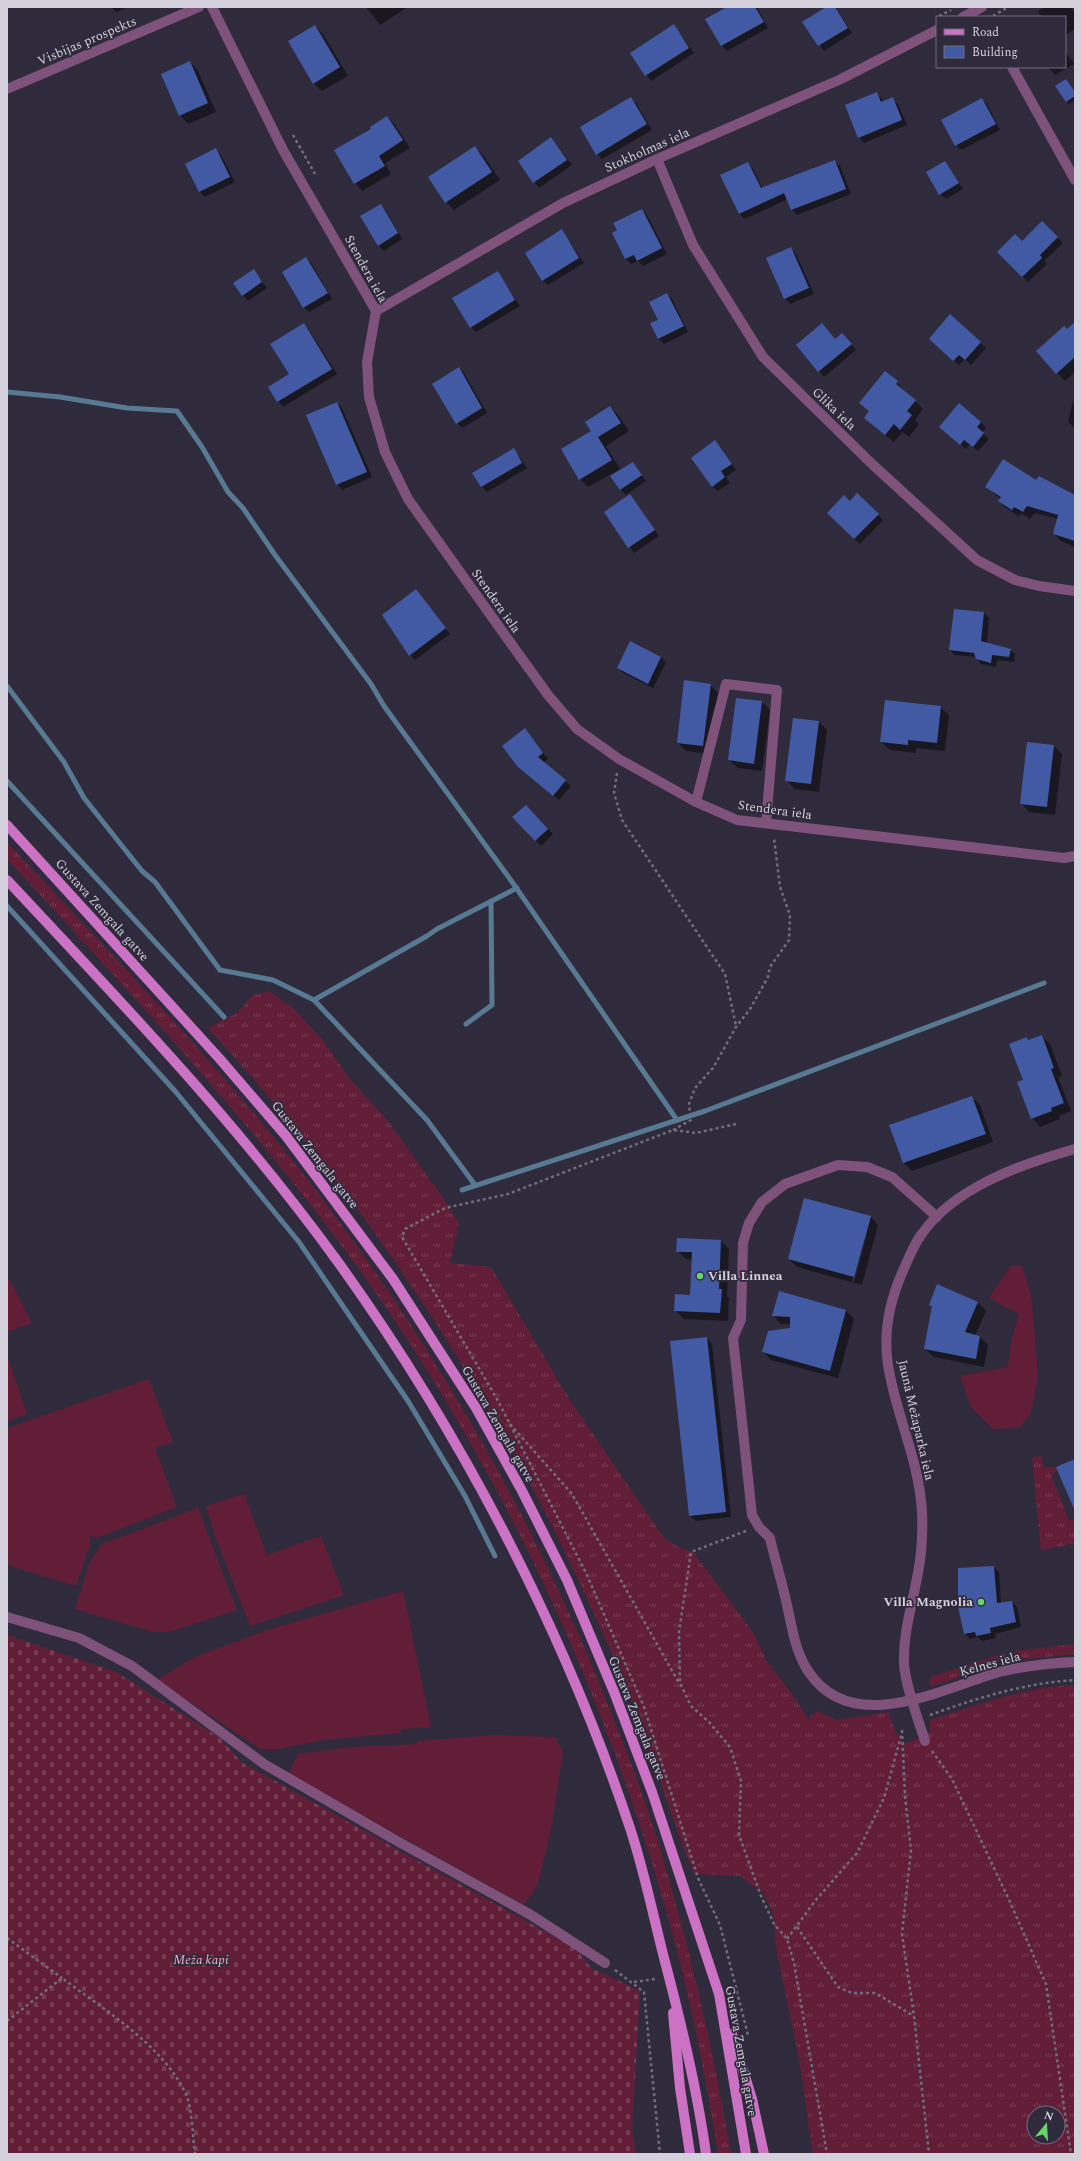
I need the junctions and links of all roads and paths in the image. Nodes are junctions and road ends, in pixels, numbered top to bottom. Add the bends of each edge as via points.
1 (199, 7) edge
2 (212, 7) edge
3 (956, 7) edge
4 (1008, 7) edge
5 (982, 11) edge
6 (939, 16) edge
7 (966, 16) edge
8 (993, 16) edge
9 (936, 31) edge
10 (1013, 68) edge
11 (7, 89) edge
12 (290, 130) dead end
13 (657, 159) junction
14 (317, 178) dead end
15 (1075, 180) edge
16 (376, 311) junction
17 (1075, 591) edge
18 (619, 759) junction
19 (696, 802) junction
20 (766, 823) junction
21 (7, 826) edge
22 (1075, 856) edge
23 (7, 880) edge
24 (736, 1027) junction
25 (736, 1124) dead end
26 (673, 1130) junction
27 (1075, 1149) edge
28 (937, 1217) junction
29 (508, 1420) junction
30 (759, 1526) junction
31 (7, 1617) edge
32 (1075, 1662) edge
33 (1075, 1680) edge
34 (680, 1683) junction
35 (912, 1700) junction
36 (918, 1719) junction
37 (925, 1741) joint
38 (797, 1927) junction
39 (7, 1938) edge
40 (787, 1939) junction
41 (604, 1963) joint
42 (62, 1978) junction
43 (669, 1978) junction
44 (634, 1982) junction
45 (720, 1994) junction
46 (914, 2016) junction
47 (7, 2021) edge
48 (750, 2042) dead end
49 (195, 2154) edge
50 (660, 2154) edge
51 (690, 2154) edge
52 (706, 2154) edge
53 (746, 2154) edge
54 (764, 2154) edge
55 (827, 2154) edge
56 (929, 2154) edge
57 (1071, 2154) edge

1 - 11 street, Visbijas prospekts
2 - 16 street, Stendera iela via 283,150
3 - 6 path
4 - 8 path
5 - 7 street
9 - 13 street, Stokholmas iela via 839,80
10 - 15 street
12 - 14 path
13 - 16 street, Stokholmas iela via 563,203
13 - 17 street, Glika iela via 693,245 763,357 872,464 976,560 1015,580
16 - 18 street, Stendera iela via 367,362 369,398 385,452 408,499 548,695 577,729
18 - 19 street, Stendera iela
18 - 24 path via 614,792 622,820 725,974
19 - 20 street, Stendera iela via 737,820
19 - 20 street via 726,684 777,690
20 - 22 street, Stendera iela via 1064,858
20 - 24 path via 773,834 777,874 790,915 791,929 789,940 770,967 768,977 750,1009
21 - 45 main road, Gustava Zemgala gatve via 219,1058 286,1136 393,1279 476,1408 521,1488 567,1580 614,1692 652,1792
23 - 43 main road via 165,1051 256,1156 338,1262 396,1347 470,1469 537,1597 602,1752 631,1831
24 - 26 path via 713,1068 695,1088 689,1104 691,1120
25 - 26 path via 696,1133
26 - 29 path via 508,1194 445,1208 405,1230 402,1237
27 - 28 street, Jaunā Mežaparka iela via 1004,1173 965,1193
28 - 30 street, Ķelnes iela via 892,1177 867,1167 838,1165 785,1184 762,1202 749,1223 743,1243 741,1320 733,1338 748,1488 752,1515
28 - 35 street, Jaunā Mežaparka iela via 921,1234 910,1254 890,1303 886,1327 888,1364 894,1394 913,1454 922,1513 917,1581 907,1626 904,1664
29 - 34 path via 572,1494
29 - 48 path via 587,1575 644,1707 698,1878 720,1925
30 - 34 path via 691,1552 679,1632
30 - 35 street, Ķelnes iela via 770,1538 796,1645 808,1671 825,1689 842,1700 868,1706
31 - 41 street via 79,1638 132,1666 264,1764 397,1842 531,1915
32 - 35 street, Ķelnes iela via 1054,1662 1004,1671
33 - 36 path via 1021,1687 971,1700
34 - 40 path via 691,1706 709,1722 730,1747 741,1781 739,1835 761,1896 774,1924
35 - 36 street, Jaunā Mežaparka iela
36 - 37 street, Jaunā Mežaparka iela
37 - 57 path via 952,1779 1046,1984
38 - 40 path
38 - 46 path via 838,1986 852,1993 875,1993
38 - 46 path via 815,1901 857,1853 884,1798 902,1730 911,1850 902,1934
39 - 42 path
40 - 55 path via 794,1963
41 - 44 path
42 - 47 path
42 - 49 path via 123,2023 169,2064 188,2097
43 - 44 path
43 - 51 main road via 680,2088
43 - 52 main road via 684,2039
44 - 50 path via 644,1992
45 - 53 main road, Gustava Zemgala gatve
45 - 54 main road via 752,2099
46 - 56 path

